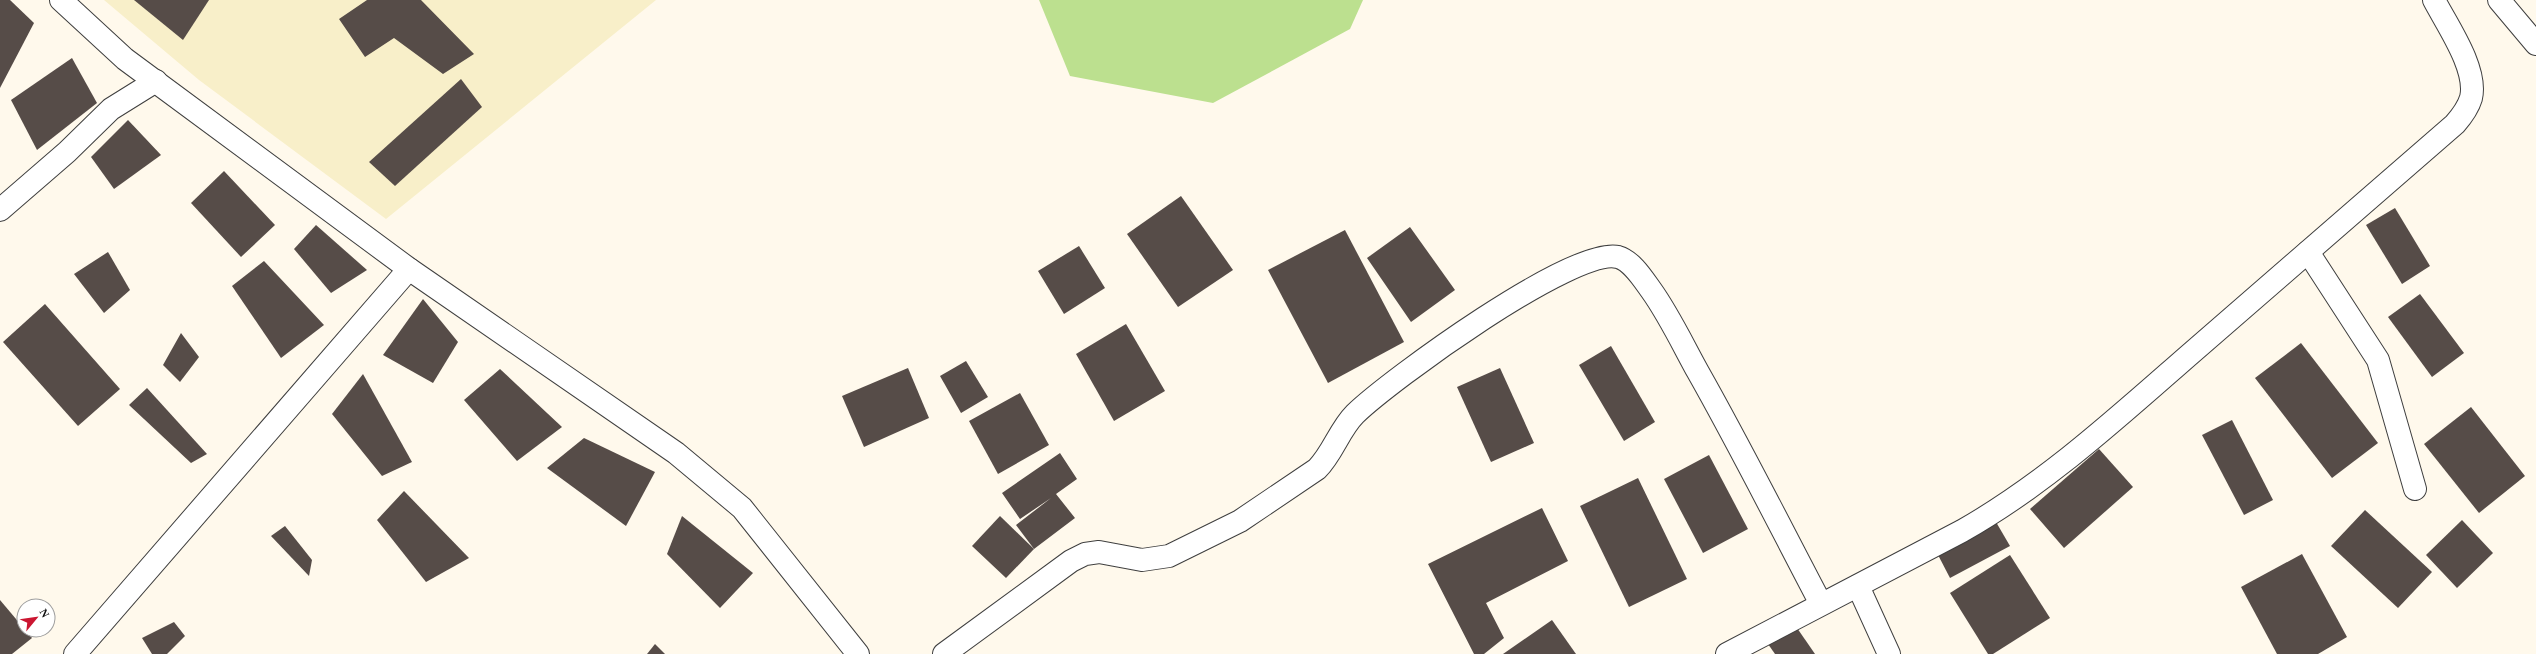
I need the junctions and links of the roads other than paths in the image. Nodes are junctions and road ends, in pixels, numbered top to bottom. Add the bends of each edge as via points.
1 (62, 0) edge
2 (2434, 0) edge
3 (2499, 0) edge
4 (2536, 44) edge
5 (156, 81) junction
6 (0, 210) edge
7 (2308, 252) junction
8 (409, 269) junction
9 (2415, 489) dead end
10 (1858, 586) junction
11 (1821, 604) junction
12 (75, 654) edge
13 (858, 654) edge
14 (944, 654) edge
15 (1727, 654) edge
16 (1889, 654) edge

1 - 5 street via 125,59
2 - 7 street via 2468,66 2472,82 2471,97 2465,111 2455,124
3 - 4 street
5 - 6 street via 111,109 67,152
5 - 8 street
7 - 9 street via 2378,360
7 - 10 street via 2113,422 2035,485 1987,517
8 - 12 street
8 - 13 street via 676,453 742,508
10 - 11 street
10 - 16 street
11 - 14 street via 1726,422 1653,291 1634,267 1618,257 1596,259 1532,289 1428,356 1354,416 1342,431 1327,459 1317,469 1240,520 1169,556 1142,560 1099,552 1085,554 1071,561
11 - 15 street

